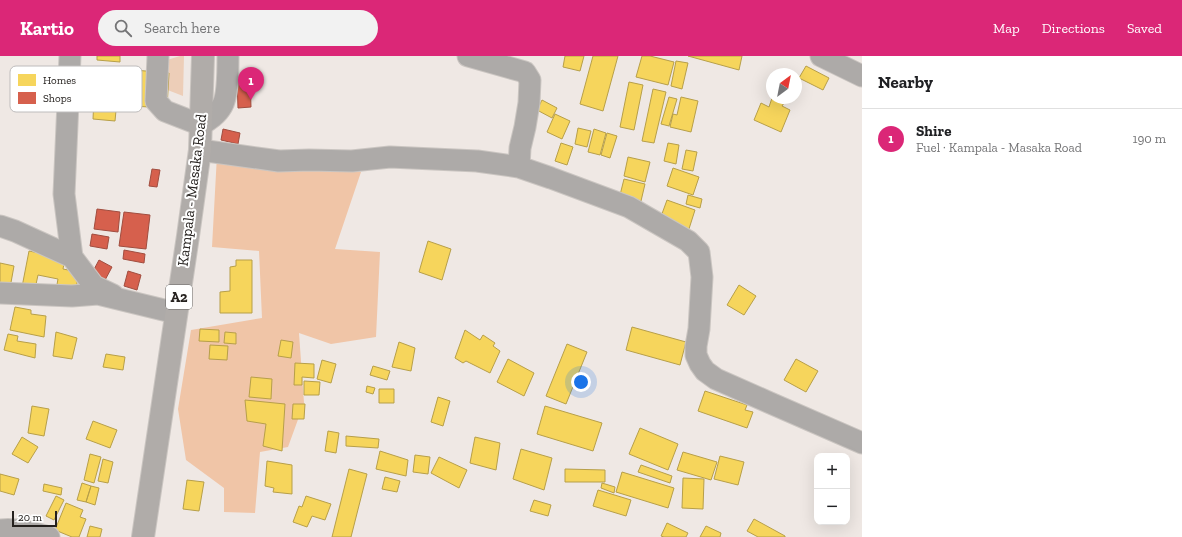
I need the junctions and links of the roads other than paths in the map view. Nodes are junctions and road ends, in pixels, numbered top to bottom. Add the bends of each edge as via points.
1 (70, 56) edge
2 (158, 56) edge
3 (203, 56) edge
4 (228, 56) edge
5 (468, 56) edge
6 (821, 56) edge
7 (70, 66) edge
8 (862, 76) edge
9 (68, 112) edge
10 (201, 125) junction
11 (200, 150) junction
12 (519, 167) junction
13 (0, 226) edge
14 (72, 257) junction
15 (0, 293) edge
16 (121, 299) junction
17 (176, 313) junction
18 (862, 443) edge
19 (0, 530) edge
20 (49, 537) edge
21 (143, 537) edge

1 - 7 street
2 - 10 street via 156,101 165,111
3 - 10 main road, Kampala - Masaka Road / A2
4 - 10 street via 226,97 223,105 215,116
5 - 12 street via 525,72 530,80
6 - 8 street
9 - 14 street via 64,194
10 - 11 main road, Kampala - Masaka Road / A2
11 - 12 street via 279,161 390,158 477,161
11 - 17 main road, Kampala - Masaka Road / A2
12 - 18 street via 629,207 688,241 699,252 702,277 696,355 705,371
13 - 14 street
14 - 16 street via 94,286
15 - 16 street via 72,296 98,294
16 - 17 street
17 - 21 main road, Kampala - Masaka Road / A2
19 - 20 street via 32,532

